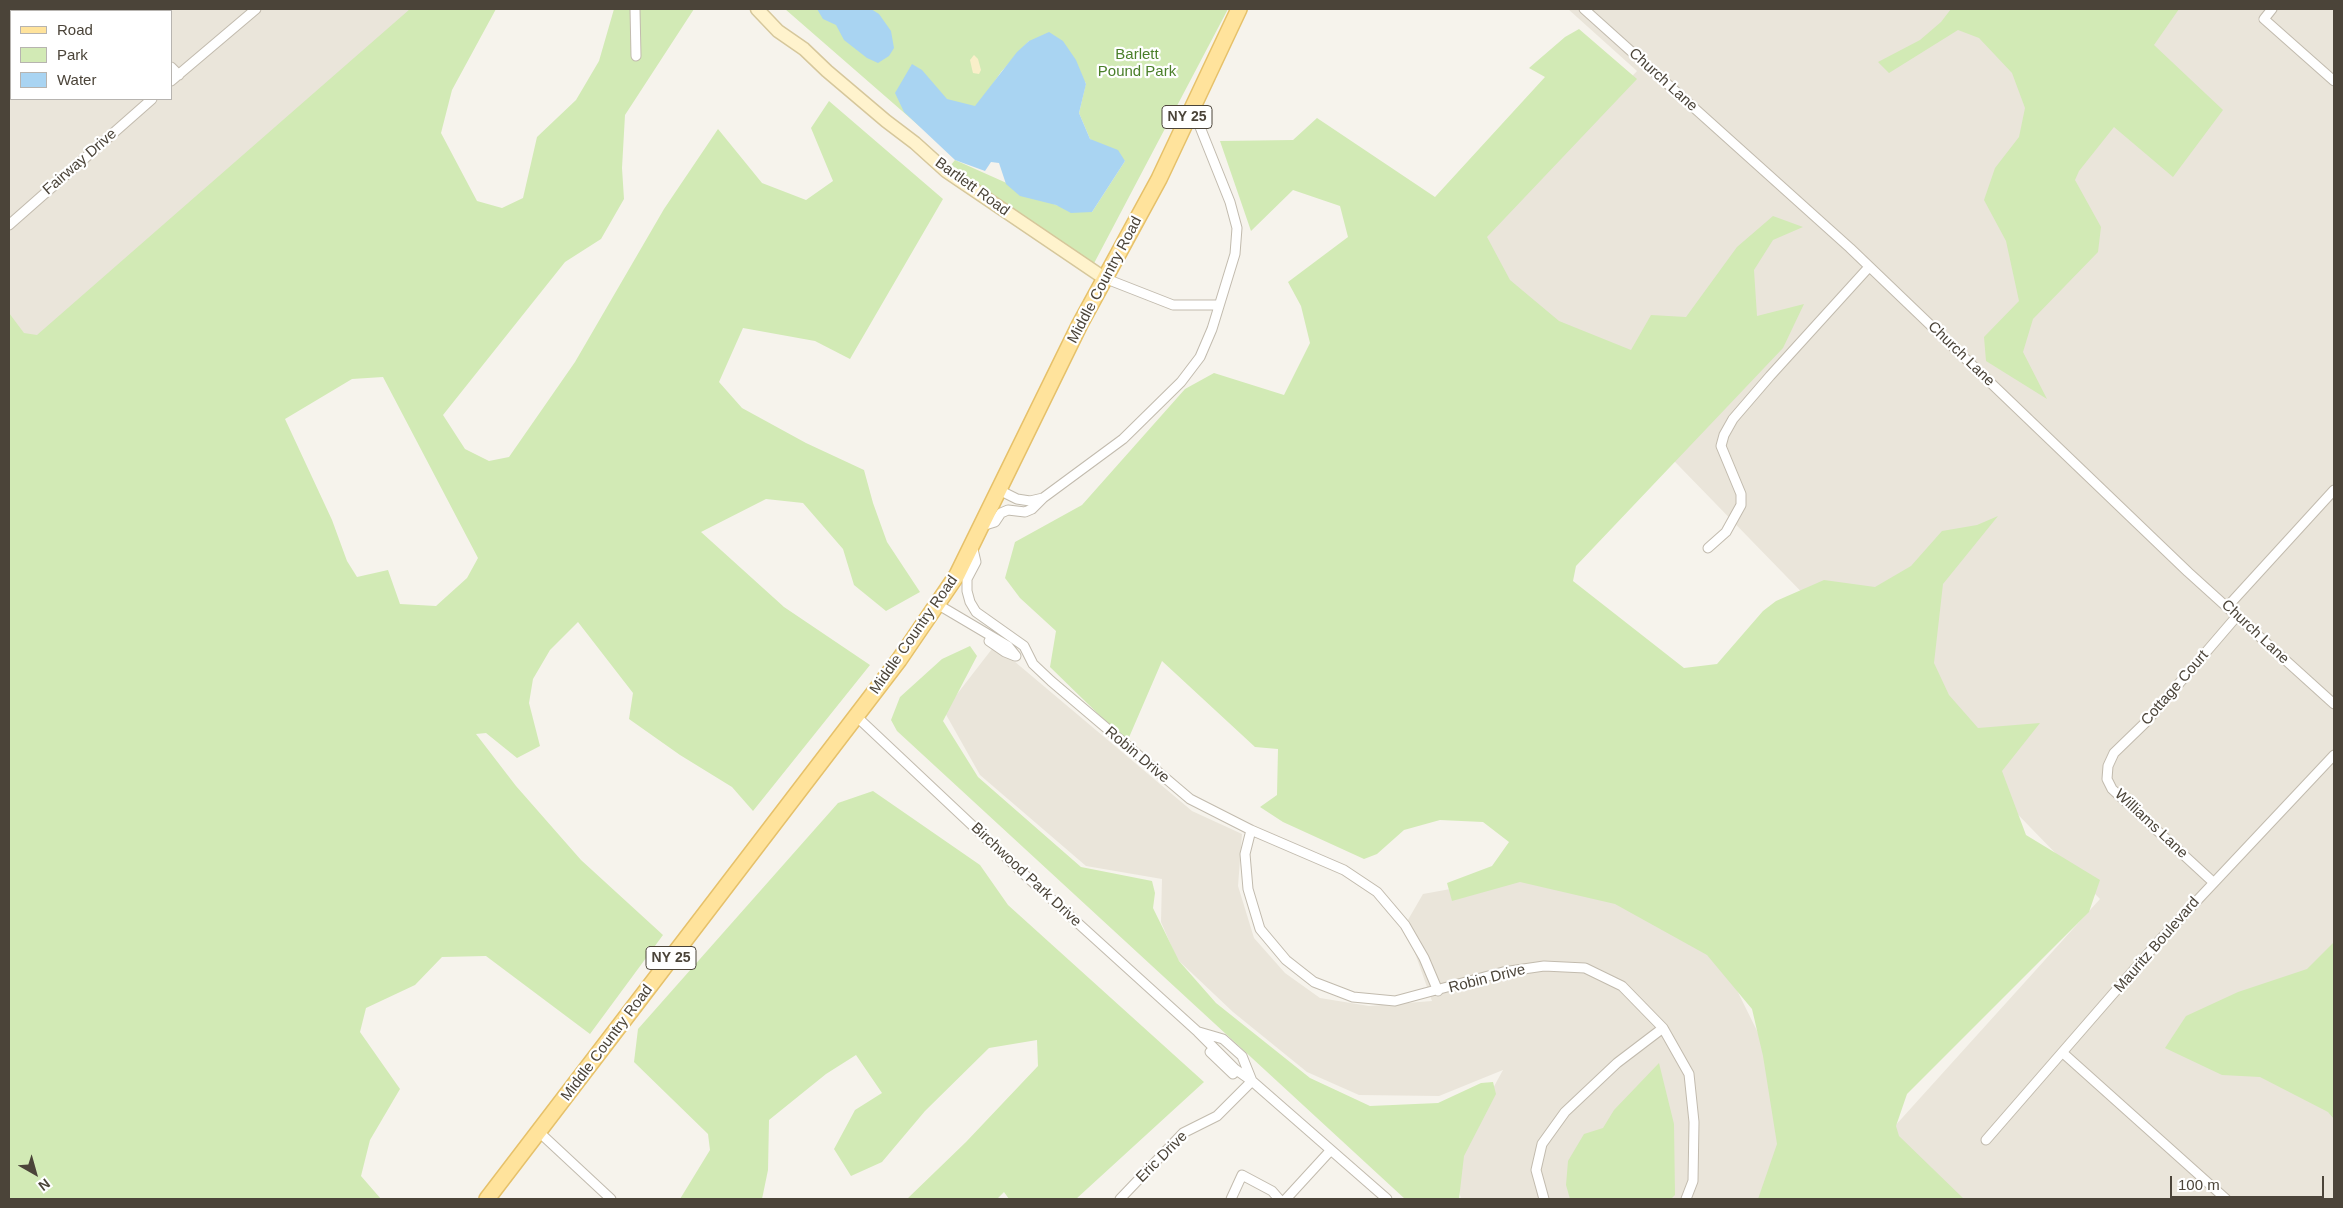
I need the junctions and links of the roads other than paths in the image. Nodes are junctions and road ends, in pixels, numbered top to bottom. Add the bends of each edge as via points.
1 (256, 9) edge
2 (635, 9) edge
3 (757, 9) edge
4 (1239, 9) edge
5 (1584, 9) edge
6 (2270, 12) edge
7 (636, 56) dead end
8 (172, 68) edge
9 (179, 75) junction
10 (172, 80) edge
11 (2334, 81) edge
12 (151, 100) edge
13 (1192, 107) junction
14 (9, 225) edge
15 (1869, 267) junction
16 (1104, 278) junction
17 (1218, 305) junction
18 (999, 490) junction
19 (2334, 490) edge
20 (1043, 498) junction
21 (982, 526) junction
22 (972, 545) junction
23 (1708, 548) dead end
24 (937, 604) junction
25 (2228, 606) junction
26 (2238, 616) junction
27 (1033, 664) junction
28 (2334, 704) edge
29 (856, 716) junction
30 (2334, 755) edge
31 (2111, 758) joint
32 (1251, 830) junction
33 (2213, 882) junction
34 (1438, 991) junction
35 (1663, 1028) junction
36 (1198, 1032) junction
37 (2063, 1054) junction
38 (1252, 1081) junction
39 (539, 1132) junction
40 (1986, 1140) dead end
41 (1330, 1151) junction
42 (487, 1199) edge
43 (612, 1199) edge
44 (1120, 1199) edge
45 (1230, 1199) edge
46 (1279, 1199) edge
47 (1286, 1199) edge
48 (1387, 1199) edge
49 (1544, 1199) edge
50 (1686, 1199) edge
51 (2226, 1199) edge

1 - 9 street
2 - 7 street
3 - 16 street, Bartlett Road via 778,31 804,49 946,171
4 - 13 main road, Middle Country Road / NY 25
5 - 15 street, Church Lane
6 - 11 street via 2264,19
8 - 9 street
9 - 10 street
12 - 14 street, Fairway Drive
13 - 16 main road, Middle Country Road / NY 25 via 1146,204
13 - 17 street via 1230,202 1237,228 1235,254
15 - 23 street via 1733,419 1722,446 1741,505 1726,532
15 - 25 street, Church Lane via 2188,572
16 - 17 street, Bartlett Road via 1173,305
16 - 18 main road, Middle Country Road / NY 25
17 - 20 street via 1200,357 1180,382 1123,439
18 - 20 street via 1017,499
18 - 21 main road, Middle Country Road / NY 25
19 - 25 street
20 - 21 street via 1032,509 1025,512 1008,510 1001,513 995,522
21 - 22 main road, Middle Country Road / NY 25
22 - 24 main road, Middle Country Road / NY 25
22 - 27 street, Robin Drive via 976,562 967,579 970,602 976,612 1024,646
24 - 27 street, Robin Drive via 980,630 1005,652
24 - 29 main road, Middle Country Road / NY 25
25 - 26 street, Church Lane
26 - 28 street, Church Lane
26 - 31 street, Cottage Court
27 - 32 street, Robin Drive via 1190,799
29 - 36 street, Birchwood Park Drive
29 - 39 main road, Middle Country Road / NY 25
30 - 33 street, Mauritz Boulevard
31 - 33 street, Williams Lane via 2107,779 2112,789
32 - 34 street, Robin Drive via 1344,870 1377,892 1405,925
32 - 34 street, Robin Drive via 1245,854 1248,889 1260,929 1286,960 1314,982 1353,997 1395,1001
33 - 37 street, Mauritz Boulevard
34 - 35 street, Robin Drive via 1503,972 1544,966 1585,968 1622,986
35 - 49 street via 1616,1063 1565,1112 1542,1144 1536,1170
35 - 50 street, Robin Drive via 1689,1074 1694,1122 1693,1181
36 - 38 street, Birchwood Park Drive via 1211,1054 1223,1065 1234,1074
36 - 38 street, Birchwood Park Drive via 1223,1039 1242,1056
37 - 40 street, Mauritz Boulevard
37 - 51 street
38 - 41 street, Birchwood Park Drive
38 - 44 street, Eric Drive via 1217,1116 1183,1133
39 - 42 main road, Middle Country Road / NY 25
39 - 43 street
41 - 47 street
41 - 48 street, Birchwood Park Drive
45 - 46 street via 1242,1176 1272,1191

